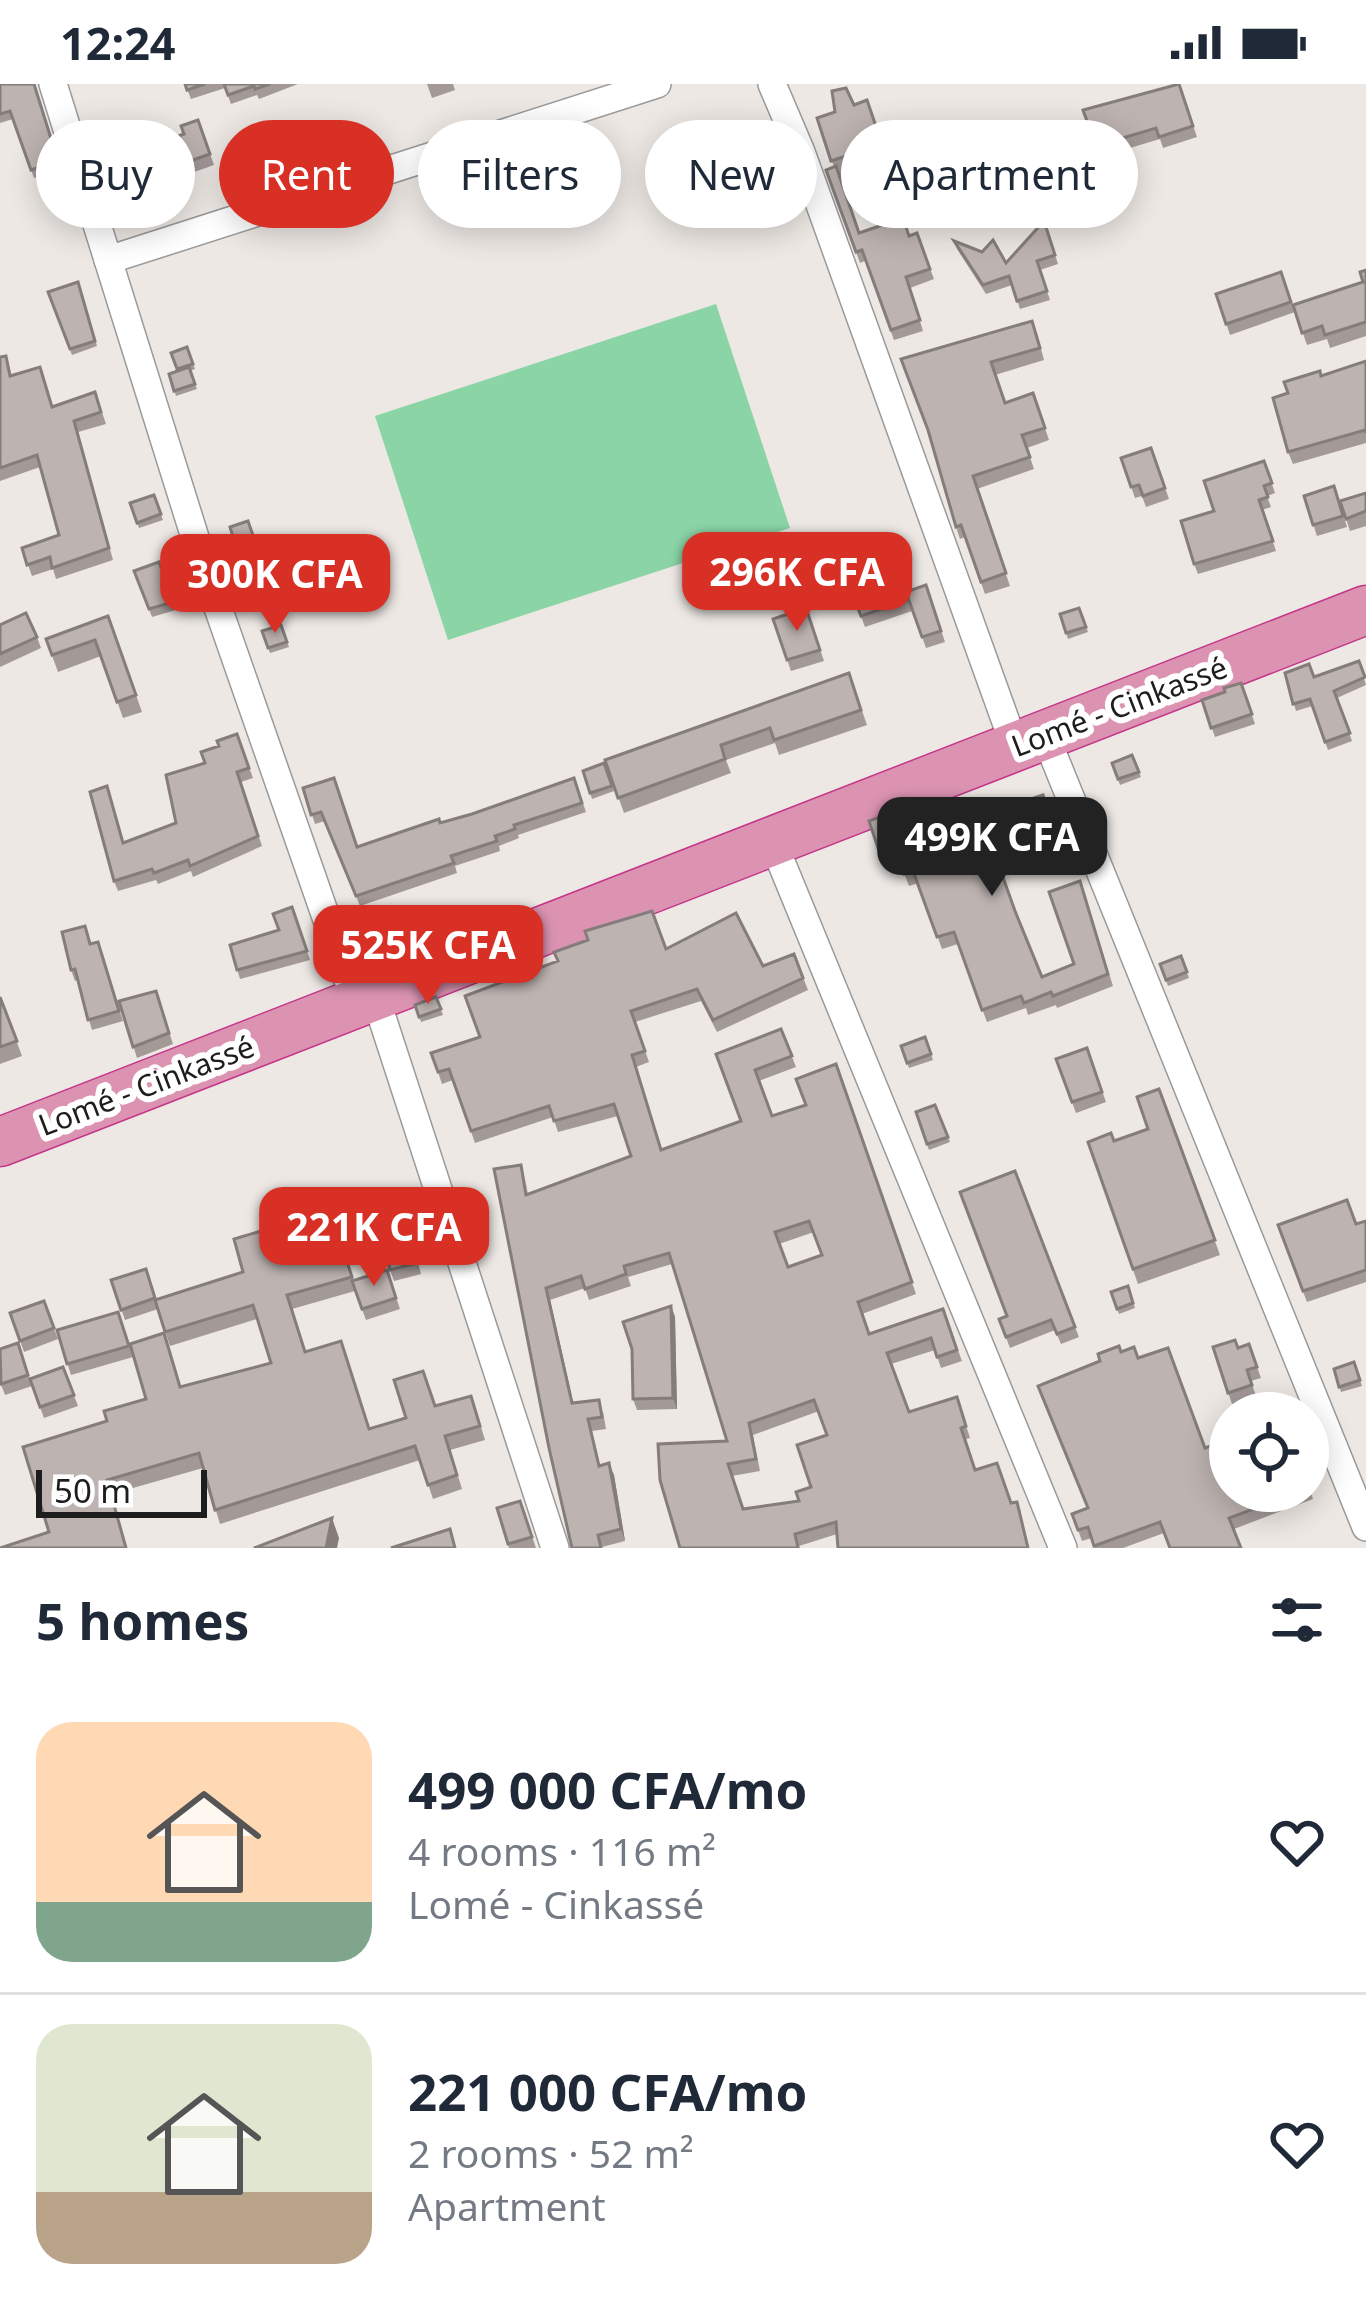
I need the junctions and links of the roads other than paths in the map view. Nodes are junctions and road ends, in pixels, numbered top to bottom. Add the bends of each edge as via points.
1 (52, 84) edge
2 (657, 84) edge
3 (772, 84) edge
4 (108, 260) junction
5 (1363, 620) edge
6 (1030, 741) junction
7 (772, 839) junction
8 (366, 999) junction
9 (0, 1142) edge
10 (1366, 1527) edge
11 (555, 1548) edge
12 (1063, 1548) edge

1 - 4 street
2 - 4 street
3 - 6 street
4 - 8 street via 208,579
5 - 6 highway, Lomé - Cinkassé
6 - 7 highway, Lomé - Cinkassé
6 - 10 street
7 - 8 highway, Lomé - Cinkassé
7 - 12 street
8 - 9 highway, Lomé - Cinkassé
8 - 11 street

